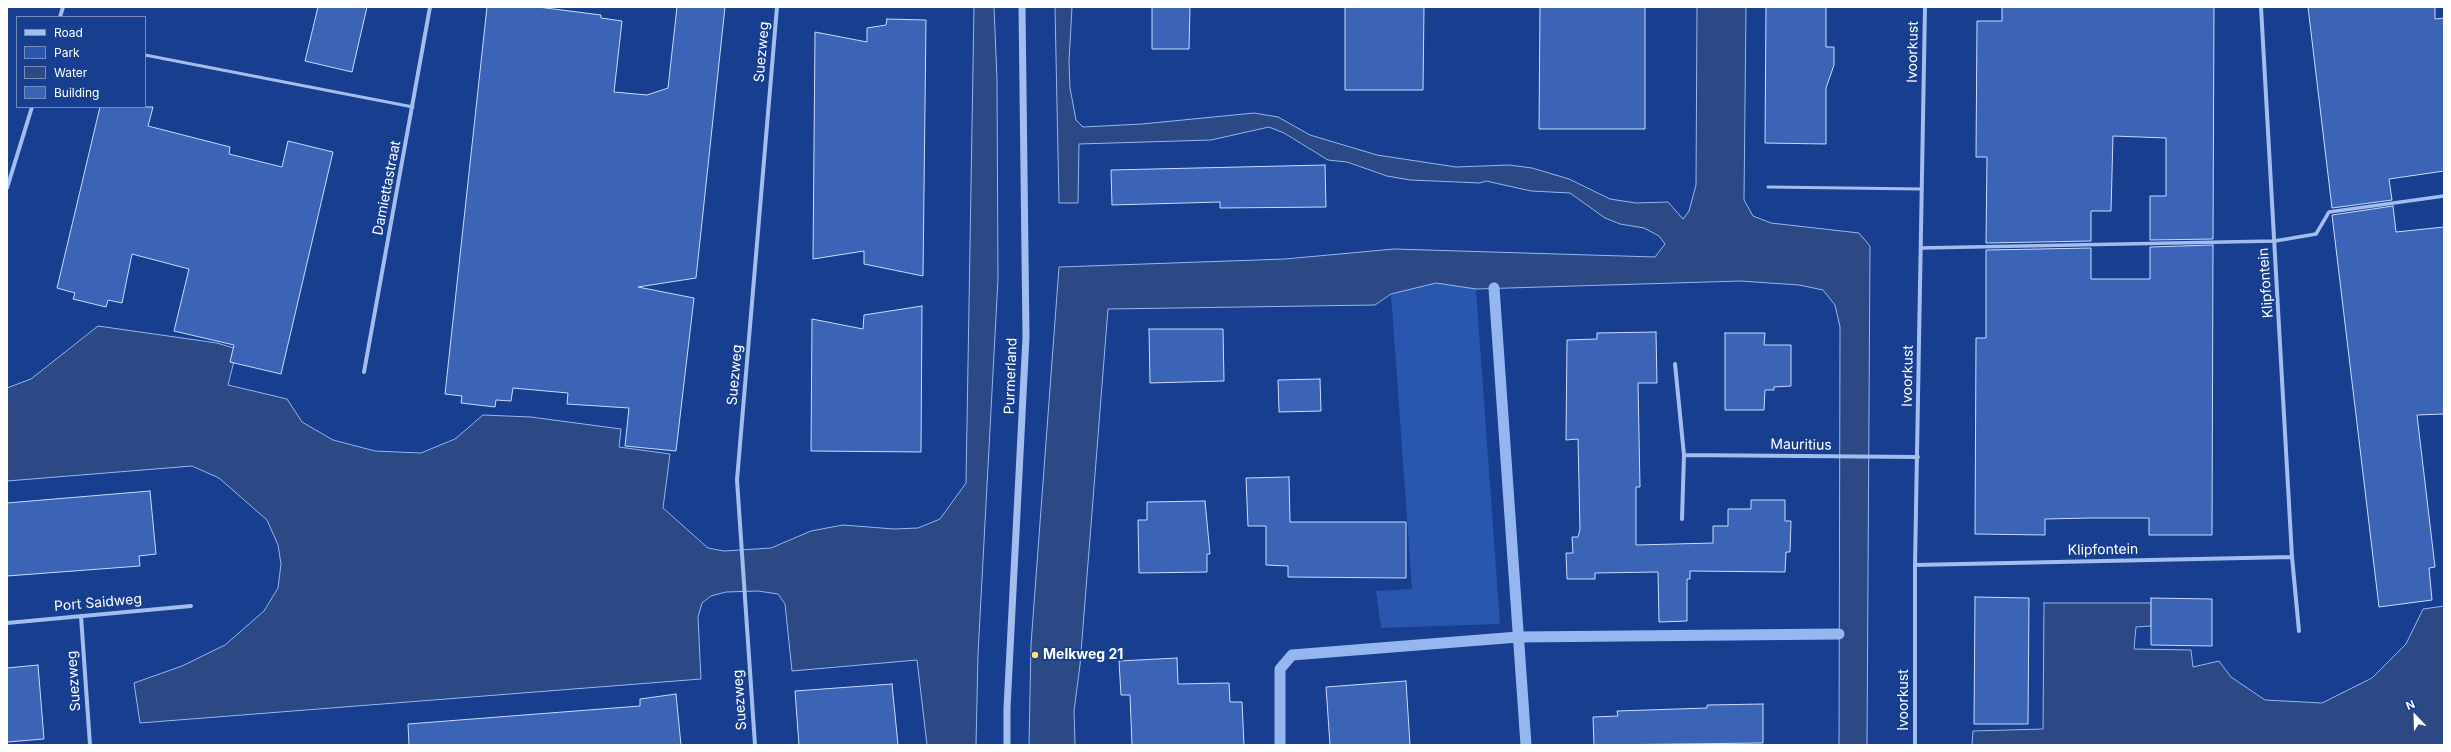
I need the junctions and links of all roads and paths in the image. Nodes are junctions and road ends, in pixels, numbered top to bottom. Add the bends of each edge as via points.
1 (430, 7) edge
2 (777, 7) edge
3 (1022, 7) edge
4 (1925, 7) edge
5 (2261, 7) edge
6 (146, 55) edge
7 (413, 107) junction
8 (32, 108) edge
9 (1768, 187) dead end
10 (7, 188) edge
11 (1922, 189) junction
12 (2444, 196) edge
13 (2275, 241) junction
14 (1921, 248) junction
15 (1675, 364) dead end
16 (364, 372) dead end
17 (1684, 455) junction
18 (1918, 457) junction
19 (1682, 519) dead end
20 (2292, 557) junction
21 (1915, 565) junction
22 (191, 606) dead end
23 (81, 616) junction
24 (7, 623) edge
25 (2299, 631) dead end
26 (90, 745) edge
27 (755, 745) edge
28 (1007, 745) edge
29 (1915, 745) edge

1 - 7 street, Damiettastraat
2 - 27 street, Suezweg via 738,469 744,604
3 - 28 street, Purmerland via 1026,337
4 - 11 street, Ivoorkust
5 - 13 street, Klipfontein
6 - 7 lane
7 - 16 street, Damiettastraat
8 - 10 street
9 - 11 lane
11 - 14 street, Ivoorkust
12 - 13 street via 2329,212 2316,234
13 - 14 street via 2094,247
13 - 20 street, Klipfontein
14 - 18 street, Ivoorkust
15 - 17 street
17 - 18 street, Mauritius
17 - 19 street
18 - 21 street, Ivoorkust
20 - 21 street, Klipfontein
20 - 25 street, Klipfontein
21 - 29 street, Ivoorkust
22 - 23 street, Port Saidweg
23 - 24 street, Port Saidweg
23 - 26 street, Suezweg

